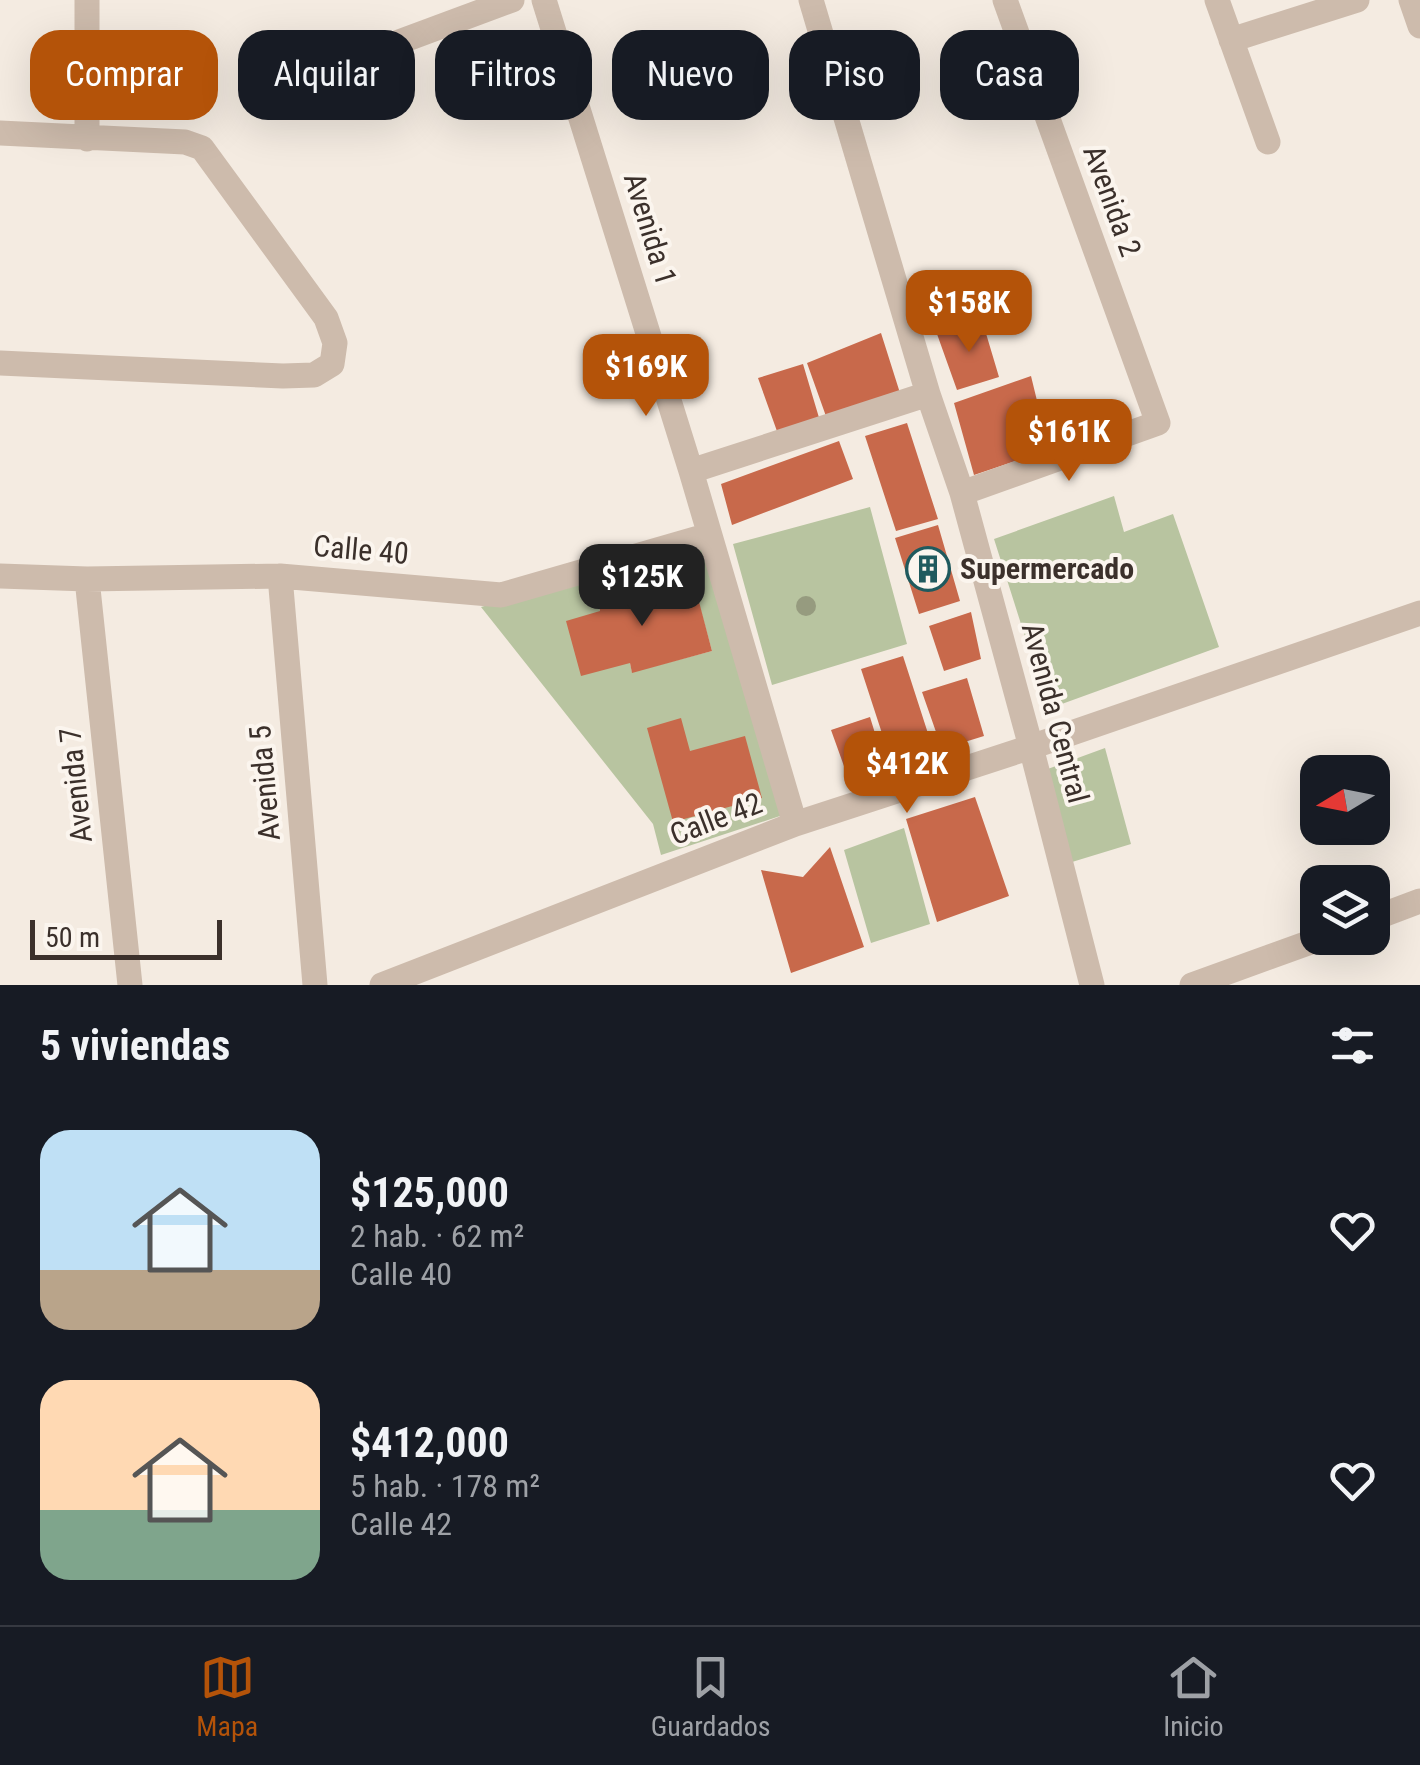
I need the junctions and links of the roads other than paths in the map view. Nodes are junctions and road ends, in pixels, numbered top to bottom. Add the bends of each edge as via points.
1 (87, 0) edge
2 (512, 0) edge
3 (544, 0) edge
4 (810, 0) edge
5 (1006, 0) edge
6 (1217, 0) edge
7 (1356, 0) edge
8 (1411, 0) edge
9 (1420, 26) edge
10 (415, 36) edge
11 (1232, 40) junction
12 (0, 133) edge
13 (87, 138) junction
14 (1268, 142) dead end
15 (0, 363) edge
16 (928, 394) junction
17 (691, 471) junction
18 (962, 493) junction
19 (709, 535) junction
20 (0, 576) edge
21 (280, 576) junction
22 (87, 578) junction
23 (1420, 613) edge
24 (1032, 746) junction
25 (794, 824) junction
26 (1420, 902) edge
27 (1390, 913) edge
28 (1300, 946) edge
29 (130, 985) edge
30 (315, 985) edge
31 (382, 985) edge
32 (1092, 985) edge
33 (1192, 985) edge

1 - 13 street
2 - 10 street
3 - 17 street, Avenida 1
4 - 16 street, Avenida Central
5 - 18 street, Avenida 2 via 1158,423
6 - 11 street
7 - 11 street
8 - 9 street
11 - 14 street
12 - 13 street
13 - 15 street via 202,148 326,318 335,344 332,364 314,375 283,376
16 - 17 street
16 - 18 street, Avenida Central
17 - 19 street, Avenida 1
18 - 24 street, Avenida Central
19 - 21 street, Calle 40 via 501,594
19 - 25 street, Avenida 1
20 - 22 street, Calle 40
21 - 22 street, Calle 40
21 - 30 street, Avenida 5
22 - 29 street, Avenida 7
23 - 24 street, Calle 42
24 - 25 street, Calle 42
24 - 32 street, Avenida Central
25 - 31 street, Calle 42
26 - 27 street
28 - 33 street

